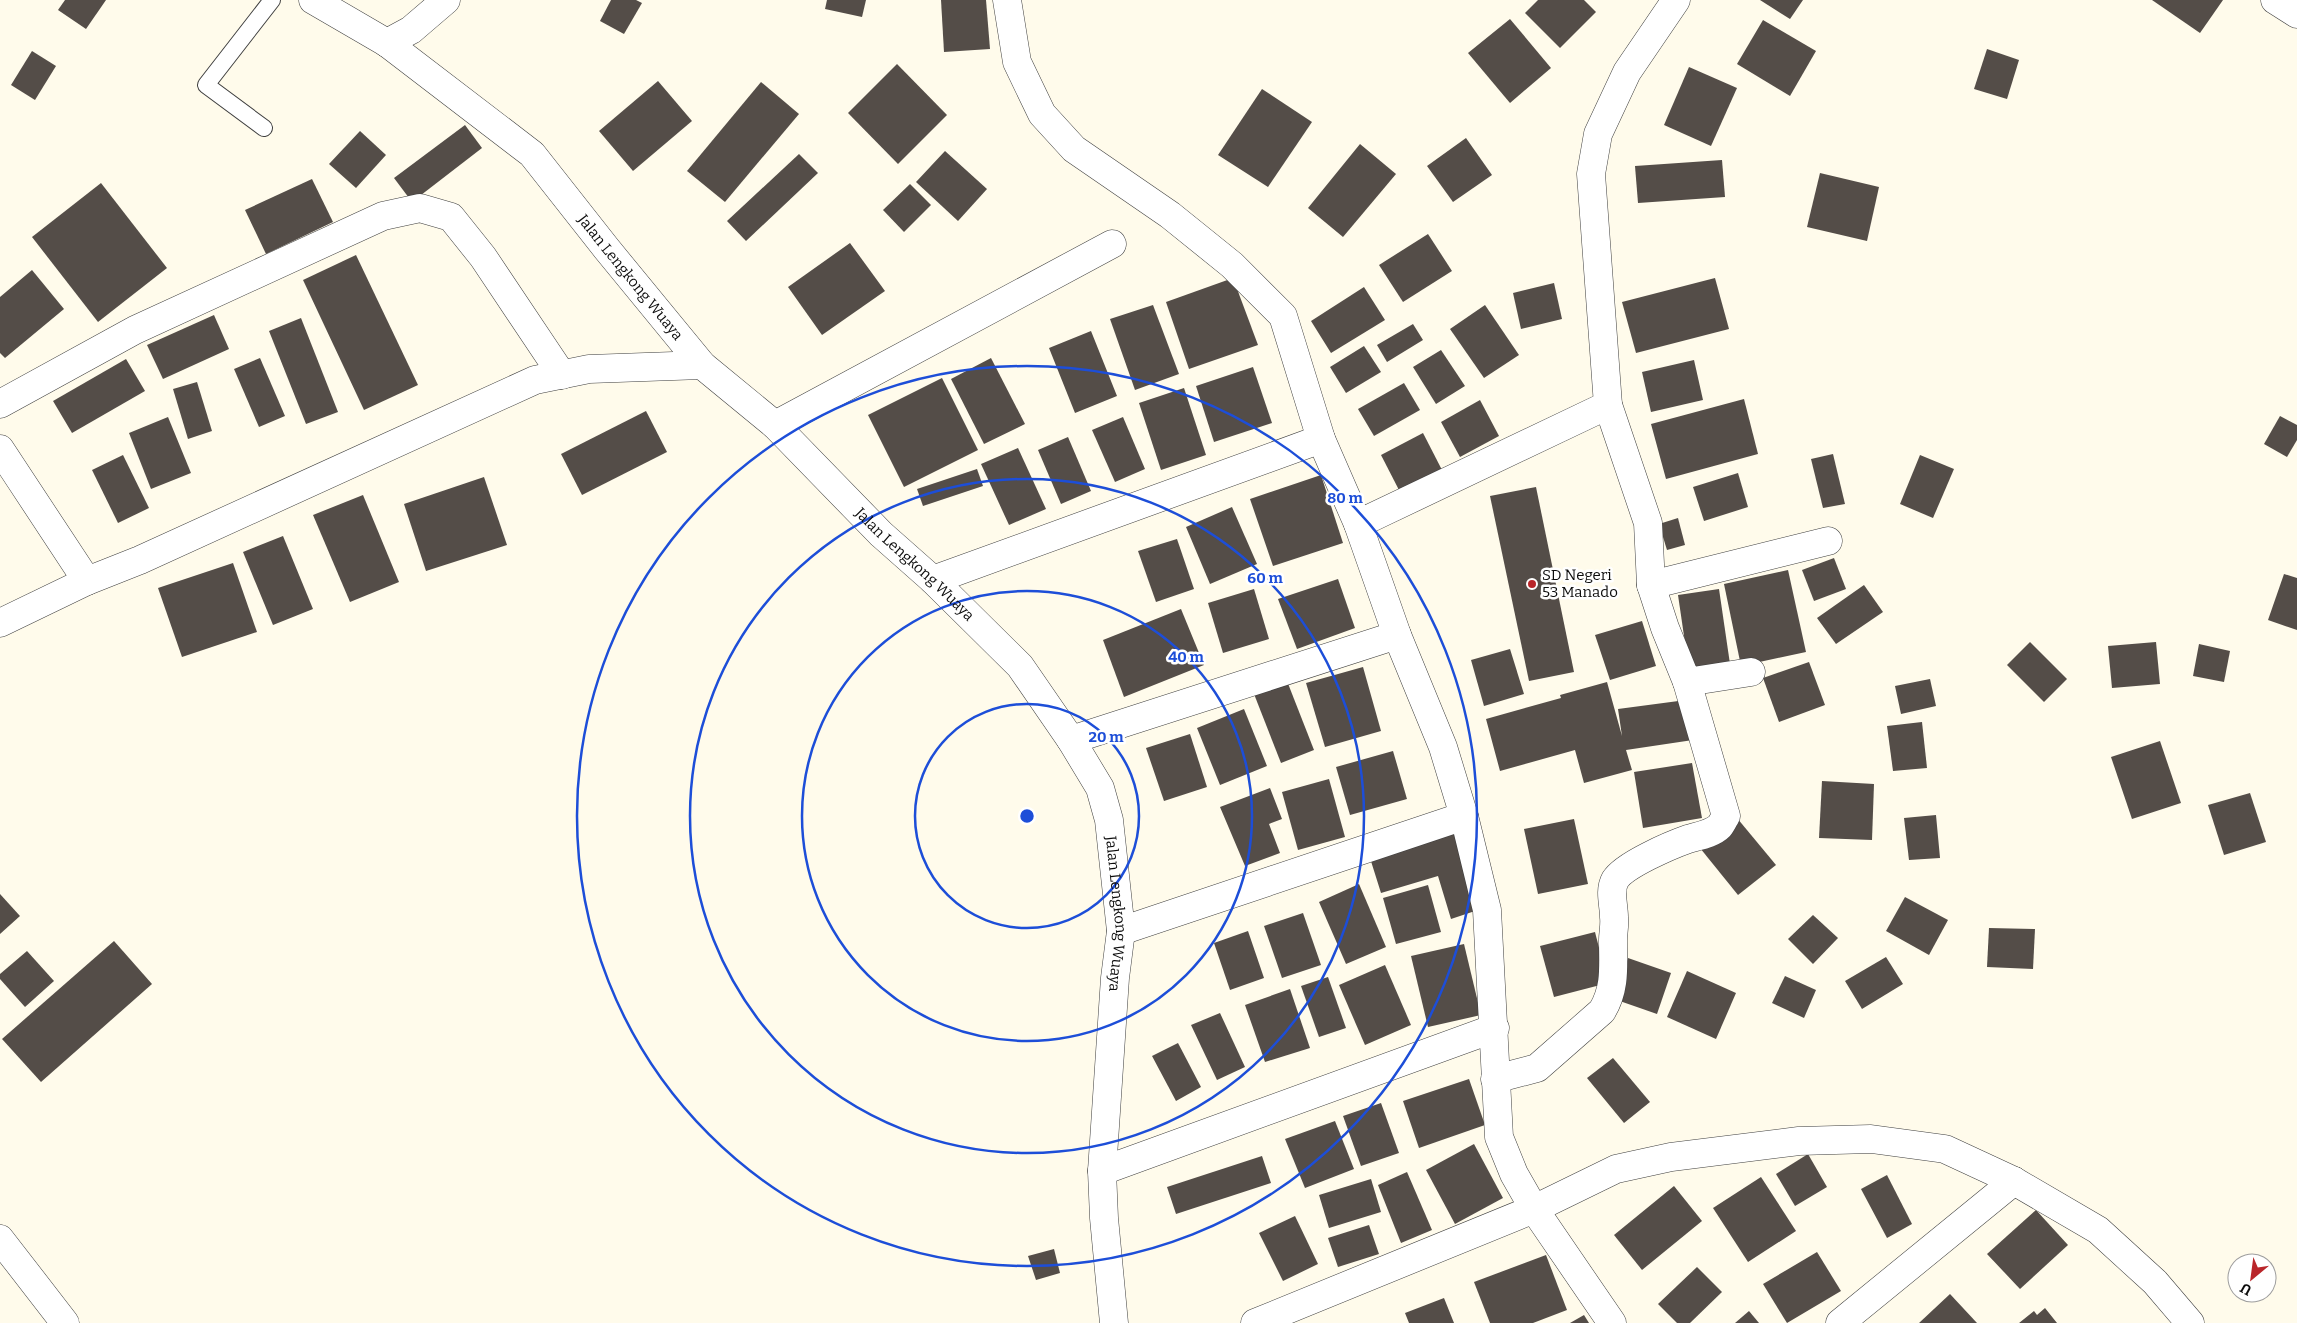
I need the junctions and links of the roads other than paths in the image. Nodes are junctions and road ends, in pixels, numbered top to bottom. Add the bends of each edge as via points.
1 (272, 0) edge
2 (313, 0) edge
3 (446, 0) edge
4 (1008, 0) edge
5 (1676, 0) edge
6 (2275, 0) edge
7 (2297, 14) edge
8 (387, 43) junction
9 (264, 128) dead end
10 (1112, 244) dead end
11 (702, 364) junction
12 (562, 375) junction
13 (0, 404) edge
14 (1608, 404) junction
15 (775, 425) junction
16 (1321, 439) junction
17 (0, 450) edge
18 (1358, 524) junction
19 (1828, 541) dead end
20 (933, 580) junction
21 (87, 581) junction
22 (1651, 585) junction
23 (0, 623) edge
24 (1397, 635) junction
25 (1751, 672) dead end
26 (1688, 682) junction
27 (1071, 740) junction
28 (1464, 816) junction
29 (1121, 931) junction
30 (1495, 1028) junction
31 (1495, 1079) junction
32 (1102, 1171) junction
33 (2014, 1181) junction
34 (1534, 1209) junction
35 (0, 1239) edge
36 (65, 1323) edge
37 (1114, 1323) edge
38 (1254, 1323) edge
39 (1612, 1323) edge
40 (1840, 1323) edge
41 (2190, 1323) edge

1 - 9 lane via 206,85
2 - 8 street, Jalan Lengkong Wuaya
3 - 8 street via 411,30
4 - 16 street via 1017,62 1042,114 1074,149 1170,214 1232,265 1283,316
5 - 14 street via 1626,72 1598,134 1590,174
6 - 7 street
8 - 11 street, Jalan Lengkong Wuaya via 532,154
10 - 15 street
11 - 12 street via 589,369
11 - 15 street, Jalan Lengkong Wuaya
12 - 13 street via 483,257 451,218 420,208 383,216 135,330
12 - 21 street via 535,380 140,560
14 - 18 street
14 - 22 street via 1648,523
15 - 20 street, Jalan Lengkong Wuaya via 881,534
16 - 18 street
16 - 20 street
17 - 21 street
18 - 24 street
19 - 22 street
20 - 27 street, Jalan Lengkong Wuaya via 1020,666
21 - 23 street
22 - 26 street
24 - 27 street
24 - 28 street via 1443,748
25 - 26 street
26 - 31 street via 1726,816 1710,832 1625,869 1615,880 1612,896 1614,975 1608,1002 1537,1068
27 - 29 street, Jalan Lengkong Wuaya via 1100,788 1109,820
28 - 29 street
28 - 30 street via 1487,910
29 - 32 street, Jalan Lengkong Wuaya via 1114,978
30 - 31 street
30 - 32 street
31 - 34 street via 1499,1137 1514,1174
32 - 37 street, Jalan Lengkong Wuaya
33 - 34 street via 1946,1149 1872,1139 1799,1141 1671,1157 1616,1169
33 - 40 street
33 - 41 street via 2098,1230 2155,1282
34 - 38 street
34 - 39 street
35 - 36 street

